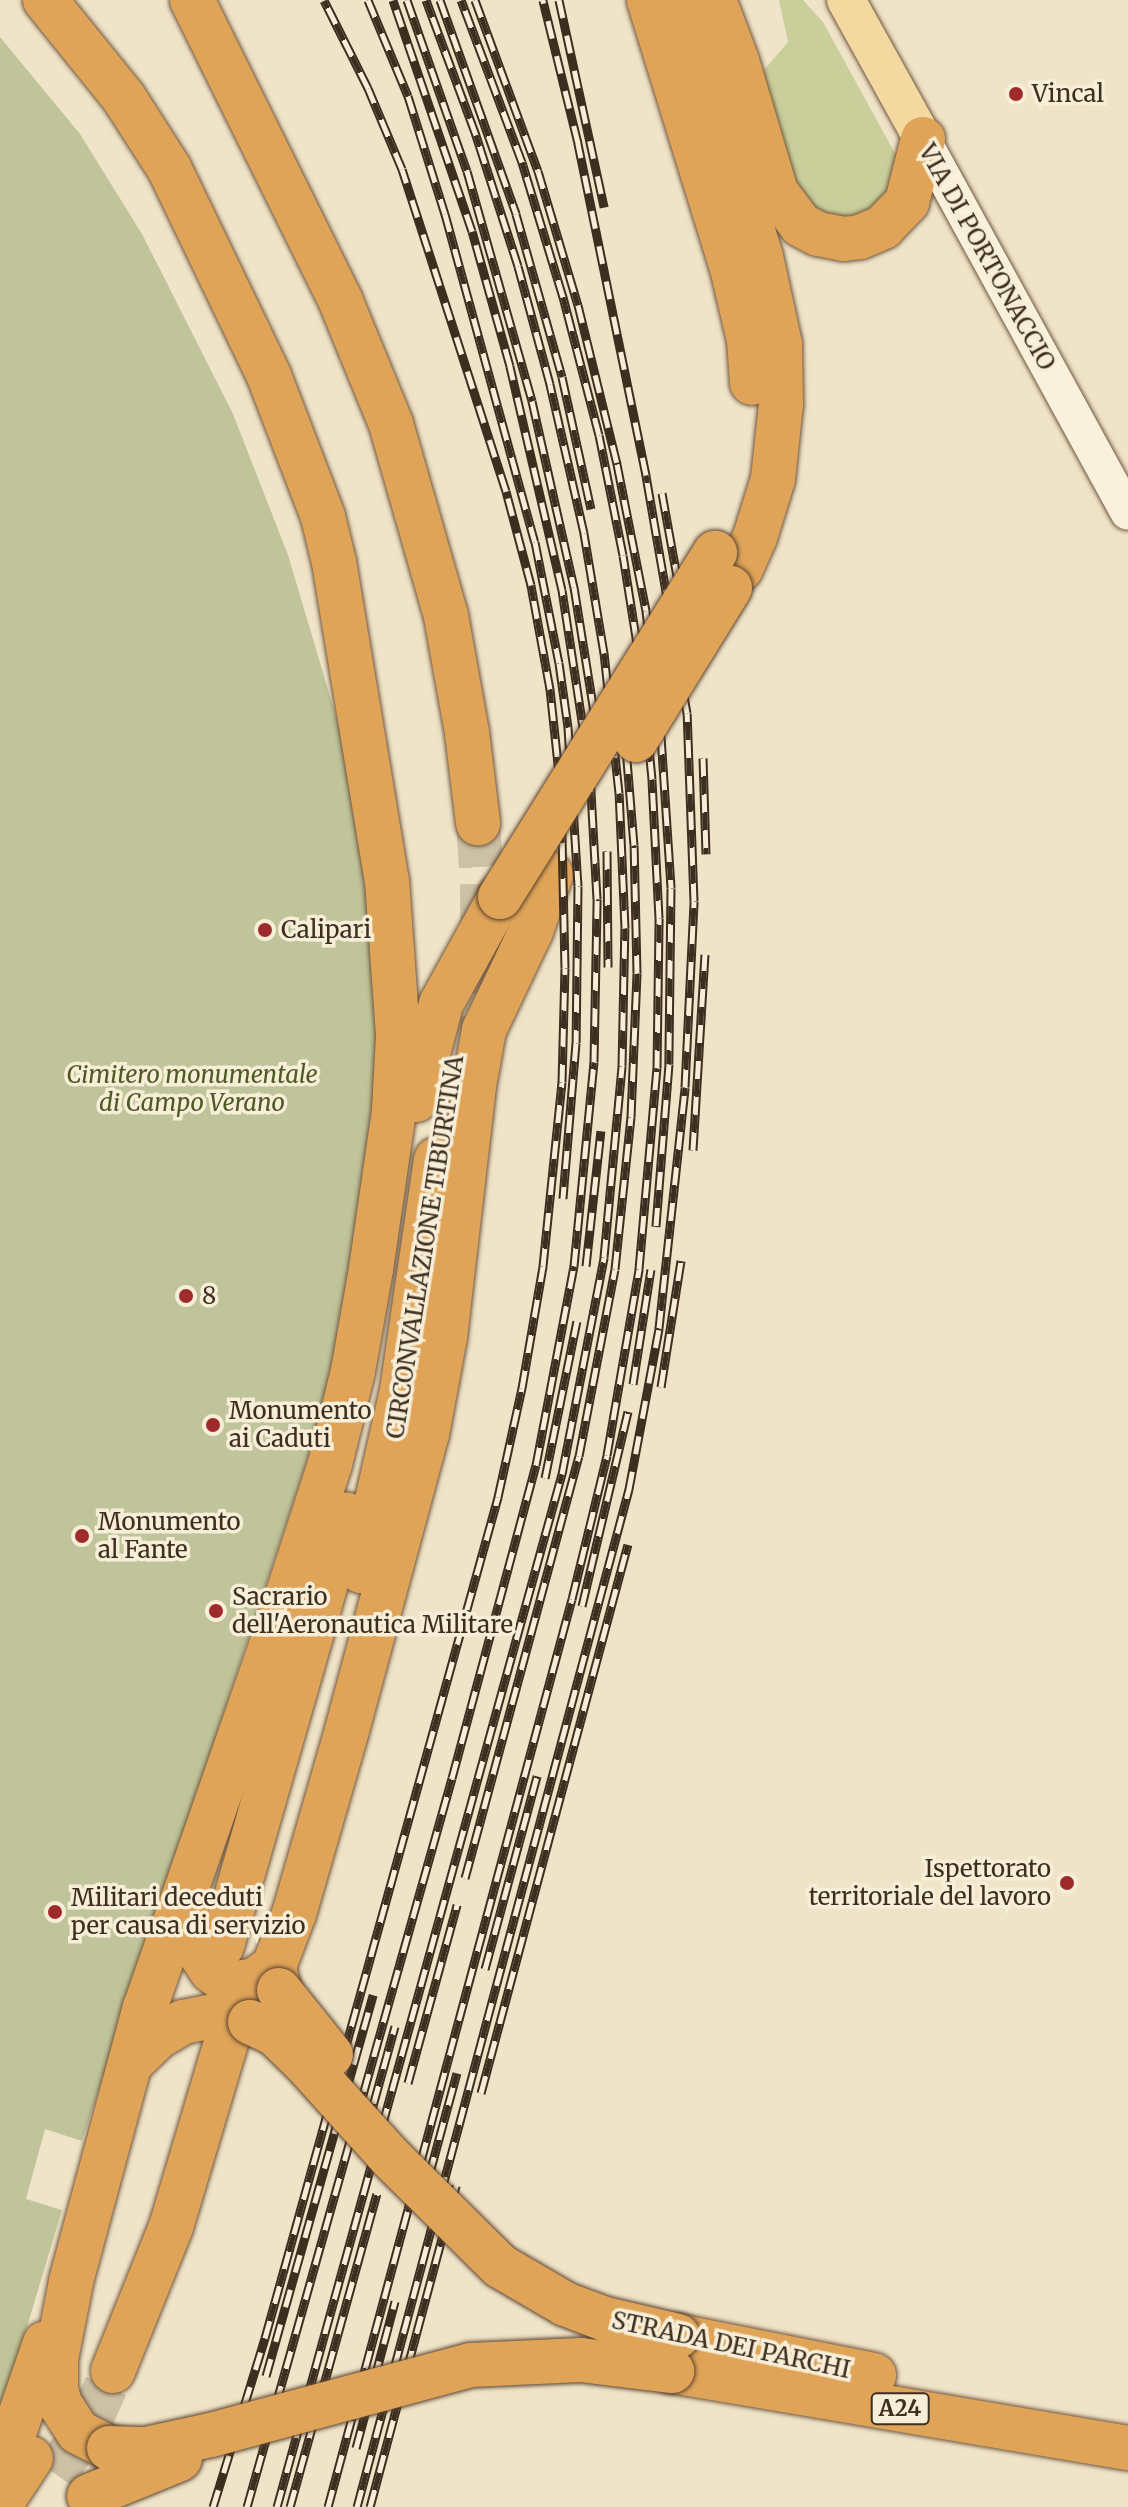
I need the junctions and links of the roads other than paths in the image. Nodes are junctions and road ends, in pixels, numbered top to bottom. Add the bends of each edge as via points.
1 (45, 0) edge
2 (192, 0) edge
3 (649, 0) edge
4 (682, 0) edge
5 (714, 0) edge
6 (846, 0) edge
7 (923, 139) junction
8 (1128, 513) edge
9 (728, 561) junction
10 (478, 823) tunnel mouth
11 (499, 974) junction
12 (389, 1530) dead end
13 (345, 1634) junction
14 (186, 1893) junction
15 (257, 1964) junction
16 (224, 2035) junction
17 (131, 2063) junction
18 (423, 2188) junction
19 (71, 2282) junction
20 (675, 2353) junction
21 (99, 2365) tunnel mouth
22 (263, 2422) junction
23 (1128, 2424) edge
24 (1128, 2448) edge
25 (45, 2482) edge
26 (0, 2505) edge

1 - 14 highway via 104,70 162,156 282,406 334,562 393,934 396,1097 353,1371 301,1557
2 - 10 highway via 341,302 391,424 446,616
3 - 9 highway via 732,268 749,340 749,446
4 - 9 highway via 761,257 780,344 776,463 763,516
5 - 7 highway via 776,192 801,225 844,239 883,227 907,202
6 - 7 main road, VIA DI PORTONACCIO
7 - 8 main road, VIA DI PORTONACCIO
9 - 11 highway, bridge
9 - 15 highway, CIRCONVALLAZIONE TIBURTINA, bridge via 500,897 447,990 425,1055 371,1398 324,1598
11 - 13 highway, CIRCONVALLAZIONE TIBURTINA via 466,1023 447,1084 402,1390
11 - 15 highway via 479,1057 445,1337 422,1458 294,1914
12 - 13 highway
13 - 15 highway, CIRCONVALLAZIONE TIBURTINA
14 - 15 highway via 195,1940 214,1973 243,1983 261,1977
14 - 17 highway
15 - 18 highway, bridge via 371,2107
16 - 17 highway via 215,2016 183,2022
16 - 18 highway, bridge via 285,2043
16 - 21 highway via 171,2227
17 - 19 highway
18 - 20 highway, STRADA DEI PARCHI / A24, bridge via 489,2258 540,2292
19 - 22 highway, bridge via 56,2359 56,2388 78,2432 109,2448 146,2449
19 - 25 highway via 50,2327
20 - 22 highway, A24, bridge via 471,2365
20 - 23 highway, STRADA DEI PARCHI / A24
20 - 24 highway, STRADA DEI PARCHI / A24
22 - 25 highway, bridge
25 - 26 highway

